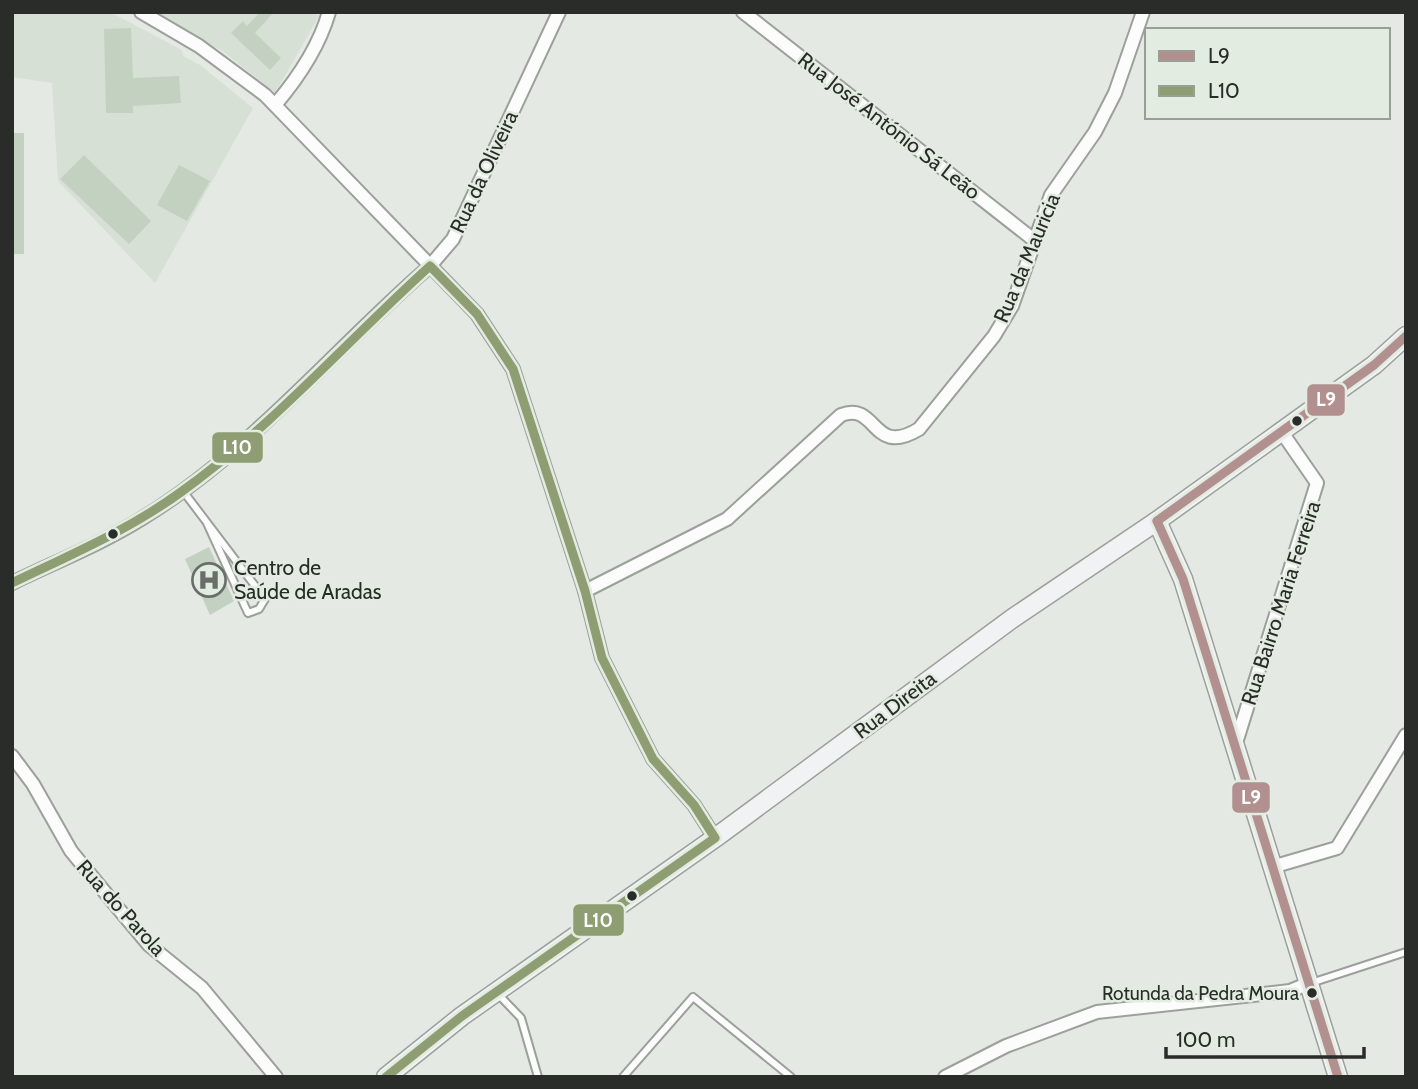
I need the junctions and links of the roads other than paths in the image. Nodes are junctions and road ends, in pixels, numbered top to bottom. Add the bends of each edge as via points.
1 (141, 12) edge
2 (329, 12) edge
3 (559, 12) edge
4 (743, 12) edge
5 (1143, 12) edge
6 (275, 105) junction
7 (1034, 240) junction
8 (430, 266) junction
9 (1406, 335) edge
10 (1281, 431) junction
11 (182, 489) junction
12 (1157, 521) junction
13 (207, 523) junction
14 (12, 583) edge
15 (585, 591) junction
16 (1406, 735) edge
17 (1236, 743) junction
18 (12, 756) edge
19 (715, 838) junction
20 (1272, 867) junction
21 (1406, 952) edge
22 (1307, 984) junction
23 (496, 992) junction
24 (276, 1077) edge
25 (386, 1077) edge
26 (538, 1077) edge
27 (623, 1077) edge
28 (791, 1077) edge
29 (946, 1077) edge
30 (1338, 1077) edge

1 - 6 street via 199,46
2 - 6 street via 324,31 296,80
3 - 8 street, Rua da Oliveira via 453,239
4 - 7 street, Rua José António Sá Leão
5 - 7 street, Rua da Mauricia via 1115,93 1095,132 1051,195
6 - 8 street
7 - 15 street, Rua da Mauricia via 1012,306 994,336 919,429 893,439 859,413 841,415 727,519
8 - 11 street, Rua da Oliveira via 269,421
8 - 15 street via 477,314 513,369
9 - 10 main road, Rua Direita via 1374,365
10 - 12 main road, Rua Direita
10 - 17 street, Rua Bairro Maria Ferreira via 1317,483
11 - 13 lane
11 - 14 street, Rua da Oliveira via 141,519
12 - 17 main road via 1179,565
12 - 19 main road, Rua Direita via 1013,618
13 - 13 lane via 265,599 259,609 248,613
15 - 19 street via 603,658 653,759 694,805
16 - 20 street via 1337,848
17 - 20 main road
18 - 24 street, Rua do Parola via 71,851 149,945 202,988
19 - 23 main road, Rua Direita
20 - 22 main road
21 - 22 lane
22 - 29 street via 1290,991 1097,1012 1006,1046
22 - 30 main road
23 - 25 main road, Rua Direita
23 - 26 lane via 521,1018
27 - 28 lane via 693,997

